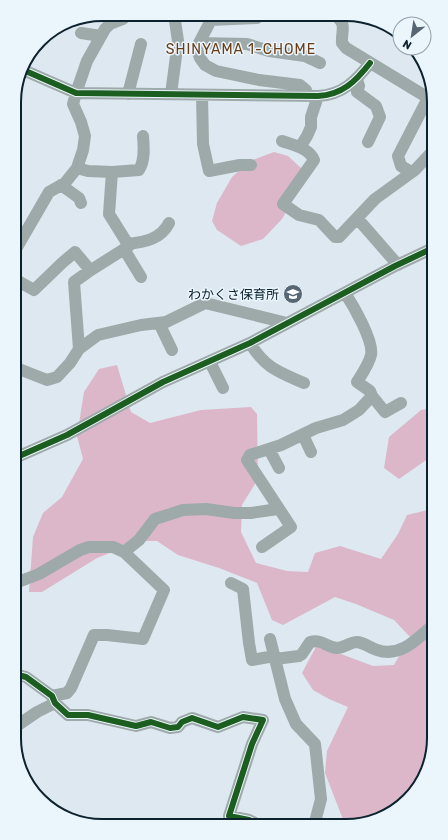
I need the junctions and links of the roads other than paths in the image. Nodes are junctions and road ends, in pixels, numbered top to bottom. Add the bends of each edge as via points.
1 (118, 21) edge
2 (175, 21) edge
3 (209, 21) edge
4 (340, 21) edge
5 (81, 33) dead end
6 (101, 36) junction
7 (199, 43) junction
8 (141, 44) dead end
9 (320, 63) dead end
10 (370, 63) junction
11 (27, 72) edge
12 (357, 80) junction
13 (76, 93) junction
14 (128, 94) junction
15 (170, 94) junction
16 (202, 95) junction
17 (312, 96) junction
18 (427, 98) edge
19 (427, 103) edge
20 (143, 136) dead end
21 (282, 141) dead end
22 (368, 142) dead end
23 (300, 147) junction
24 (427, 157) edge
25 (251, 165) dead end
26 (77, 168) junction
27 (112, 172) junction
28 (411, 172) junction
29 (61, 185) junction
30 (81, 203) dead end
31 (357, 218) junction
32 (169, 223) dead end
33 (21, 240) edge
34 (126, 247) junction
35 (427, 250) edge
36 (398, 265) junction
37 (90, 270) junction
38 (141, 277) dead end
39 (21, 283) edge
40 (345, 293) junction
41 (159, 323) junction
42 (287, 323) junction
43 (250, 343) junction
44 (79, 349) junction
45 (172, 350) dead end
46 (210, 362) junction
47 (21, 370) edge
48 (304, 383) dead end
49 (223, 388) dead end
50 (372, 396) junction
51 (401, 403) dead end
52 (303, 435) junction
53 (269, 449) junction
54 (311, 452) dead end
55 (21, 455) edge
56 (278, 468) dead end
57 (278, 510) junction
58 (262, 547) dead end
59 (124, 552) junction
60 (21, 581) edge
61 (231, 583) dead end
62 (427, 630) edge
63 (270, 639) dead end
64 (274, 657) junction
65 (21, 676) edge
66 (54, 699) junction
67 (21, 723) edge
68 (244, 819) edge
69 (316, 819) edge

1 - 6 street via 107,26
2 - 15 street via 178,41
3 - 7 street
4 - 10 street via 344,26 343,46
5 - 6 street
6 - 13 street
7 - 9 street via 247,44 269,51 305,56
7 - 17 street via 197,50 202,62 216,71 300,85
8 - 14 street
10 - 12 street
10 - 18 street
11 - 13 street
12 - 17 street via 338,92 326,96
12 - 22 street via 357,92 376,106 380,117
13 - 14 street
13 - 26 street via 73,104 85,136
14 - 15 street
15 - 16 street
16 - 17 street
16 - 25 street via 203,144 209,171
17 - 23 street via 311,127
19 - 28 street via 398,156 401,166
20 - 27 street via 144,150 139,170
21 - 23 street
23 - 31 street via 312,155 314,160 283,204 299,215 319,220 335,237 339,237
24 - 28 street
26 - 27 street
26 - 29 street
27 - 34 street via 109,214
28 - 31 street via 375,199
29 - 30 street via 79,198
29 - 33 street via 49,192
31 - 36 street
32 - 34 street via 162,233
34 - 37 street
34 - 38 street
35 - 36 street
36 - 40 street
37 - 39 street via 75,252 34,290
37 - 44 street via 74,282
40 - 42 street
40 - 50 street via 355,309 371,348 370,359 357,382 370,391
41 - 42 street via 205,303
41 - 44 street via 98,335
41 - 45 street
42 - 43 street
43 - 46 street
43 - 48 street via 263,361
44 - 47 street via 57,377 47,380
46 - 49 street
46 - 55 street via 163,382 67,435
50 - 51 street via 385,412
50 - 52 street via 359,410 343,420
52 - 53 street
52 - 54 street
53 - 56 street
53 - 57 street via 250,455 247,460
57 - 58 street via 291,527
57 - 59 street via 234,514 206,509 183,510 155,519 139,540
59 - 60 street via 113,547 89,547
59 - 66 street via 164,590 143,639 94,635 71,688 67,693
61 - 64 street via 242,589 252,660
62 - 64 street via 400,650 385,651 358,642 337,648 317,641 310,642 299,656
63 - 64 street
64 - 69 street via 285,699 296,724 314,744 321,799
65 - 66 street
66 - 67 street
66 - 68 street via 68,715 88,715 136,726 151,722 170,728 178,727 182,722 192,718 218,727 243,717 263,720 252,744 229,816

